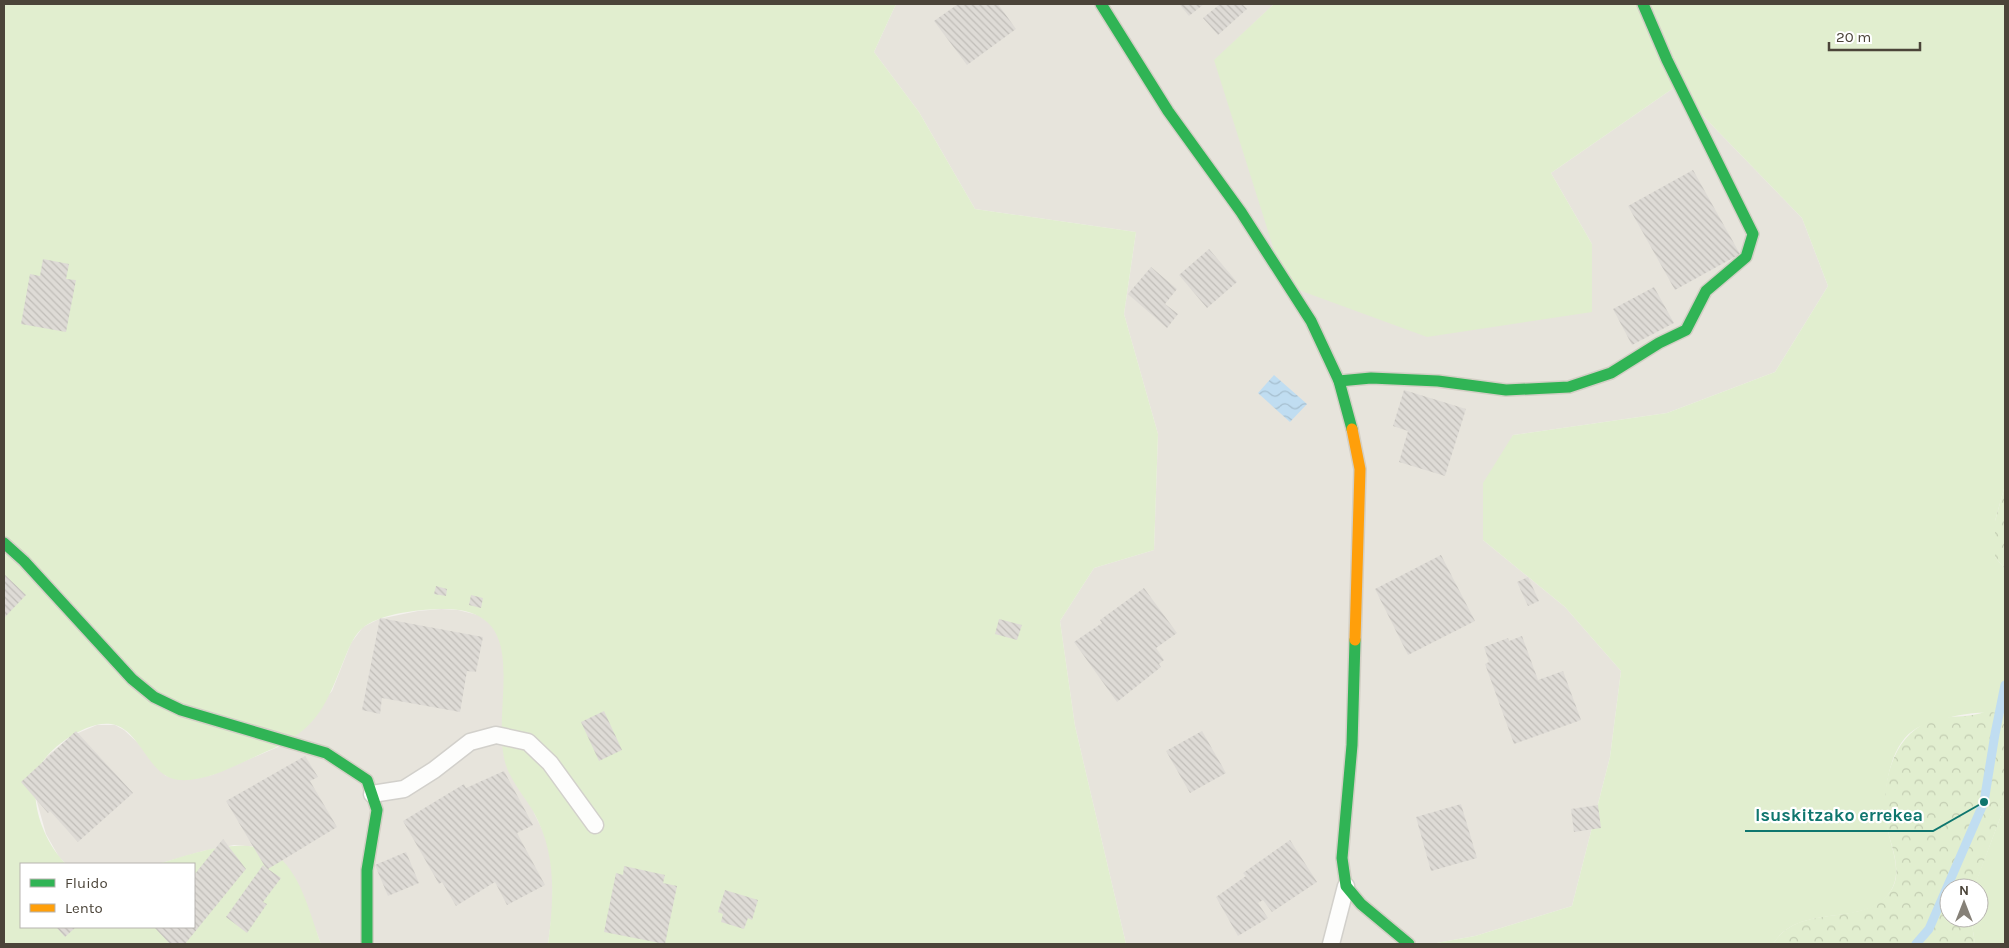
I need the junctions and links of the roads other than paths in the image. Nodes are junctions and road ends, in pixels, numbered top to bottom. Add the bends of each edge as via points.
1 (1101, 4) edge
2 (1643, 4) edge
3 (1339, 381) junction
4 (4, 543) edge
5 (372, 794) junction
6 (595, 825) dead end
7 (1346, 886) junction
8 (367, 944) edge
9 (1331, 944) edge
10 (1409, 944) edge

1 - 3 street via 1168,111 1241,212 1305,312
2 - 3 street via 1667,60 1753,234 1746,257 1706,291 1686,330 1611,373 1569,387 1506,390 1438,381 1371,378
3 - 7 street via 1360,469 1352,745 1342,858
4 - 5 street via 132,679 154,697 181,710 326,753 367,780
5 - 6 lane via 404,789 470,742 496,735 528,742 550,763
5 - 8 street via 377,810 367,870
7 - 9 lane
7 - 10 street via 1361,904

